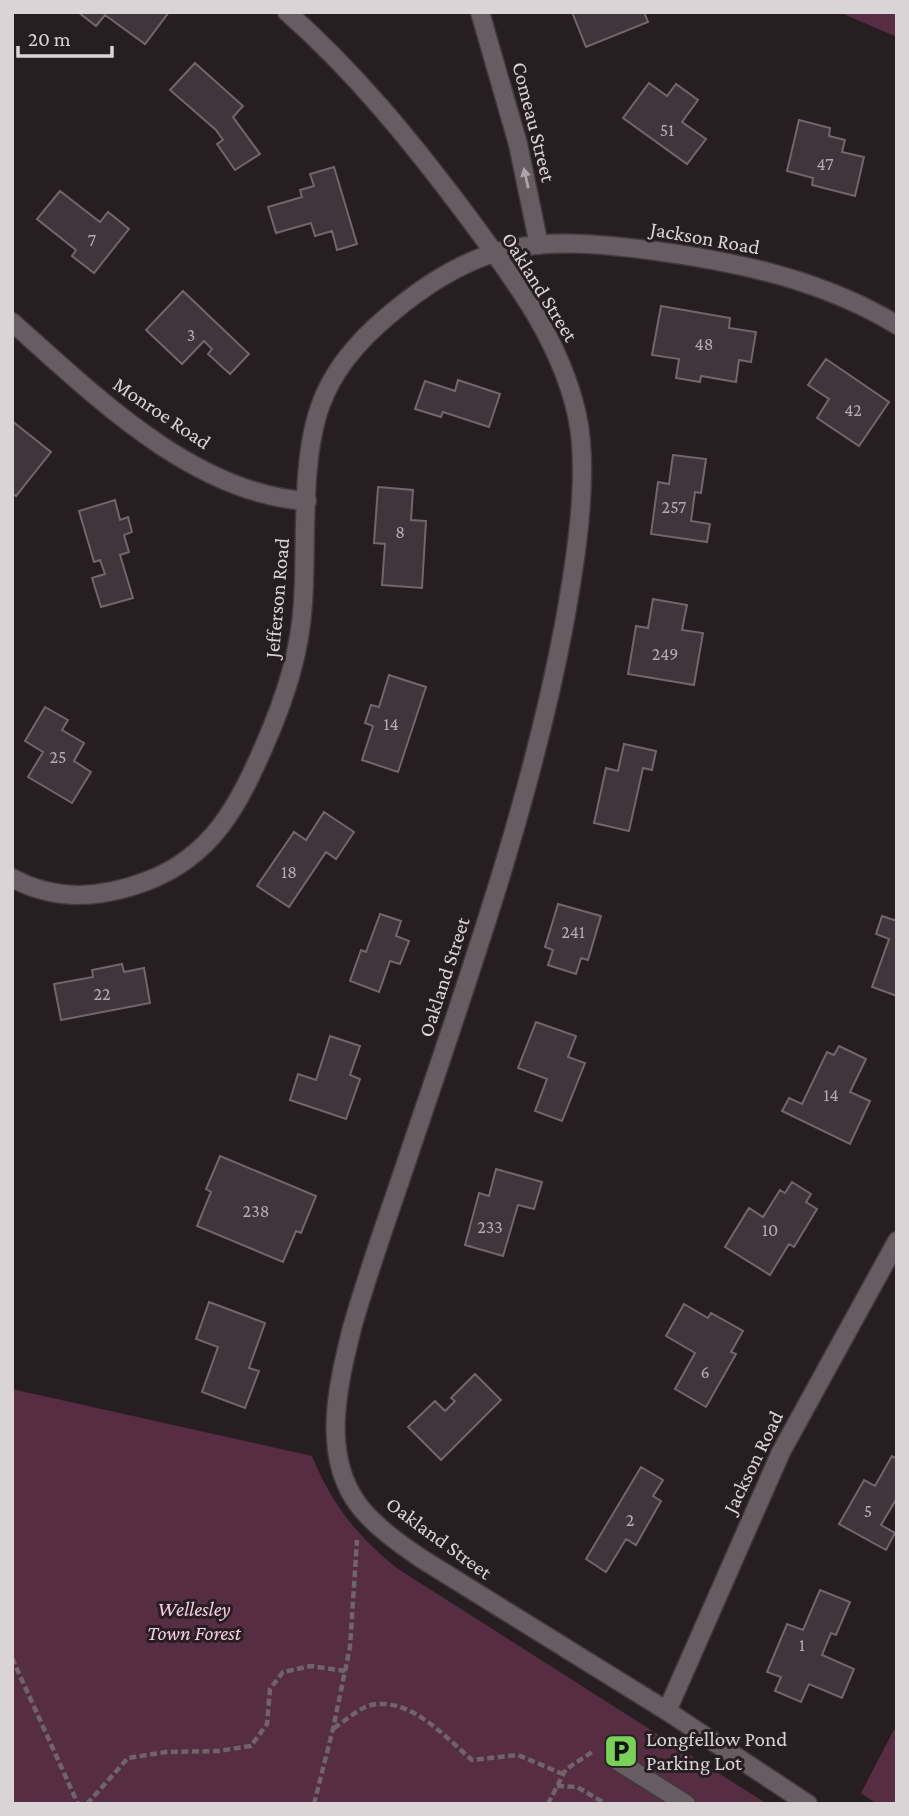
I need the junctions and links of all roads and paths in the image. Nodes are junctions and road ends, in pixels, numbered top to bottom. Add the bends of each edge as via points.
1 (286, 12) edge
2 (480, 12) edge
3 (538, 245) junction
4 (494, 253) junction
5 (12, 322) edge
6 (897, 325) edge
7 (307, 501) junction
8 (12, 878) edge
9 (897, 1241) edge
10 (373, 1520) junction
11 (12, 1658) edge
12 (345, 1671) junction
13 (667, 1711) junction
14 (334, 1729) junction
15 (616, 1760) joint
16 (563, 1774) junction
17 (557, 1786) junction
18 (78, 1804) edge
19 (87, 1804) edge
20 (314, 1804) edge
21 (548, 1804) edge
22 (606, 1804) edge
23 (686, 1804) edge
24 (808, 1804) edge

1 - 4 street, Oakland Street via 393,120
3 -> 2 street, Comeau Street via 518,144
3 - 4 street, Jackson Road
3 - 6 street, Jackson Road via 624,247 750,268 832,293
4 - 7 street, Jefferson Road via 434,281 376,326 348,355 328,387 315,423
4 - 10 street, Oakland Street via 547,332 572,397 581,471 575,561 550,695 514,832 358,1306 341,1373 336,1413 340,1464 352,1496
5 - 7 street, Monroe Road via 114,411 174,453 258,494
7 - 8 street, Jefferson Road via 303,604 295,662 244,792 216,833 181,864 158,877 107,894 61,894
9 - 13 street, Jackson Road via 780,1452
10 - 12 path via 356,1542
10 - 13 street, Oakland Street via 439,1571
11 - 18 path
12 - 14 path
12 - 19 path via 312,1666 283,1672 270,1689 267,1724 251,1746 128,1758
13 - 24 street, Oakland Street
14 - 16 path via 369,1706 394,1704 426,1721 472,1760 518,1755
14 - 20 path
15 - 16 path via 594,1751
15 - 23 street
16 - 17 path
17 - 21 path
17 - 22 path via 577,1787

